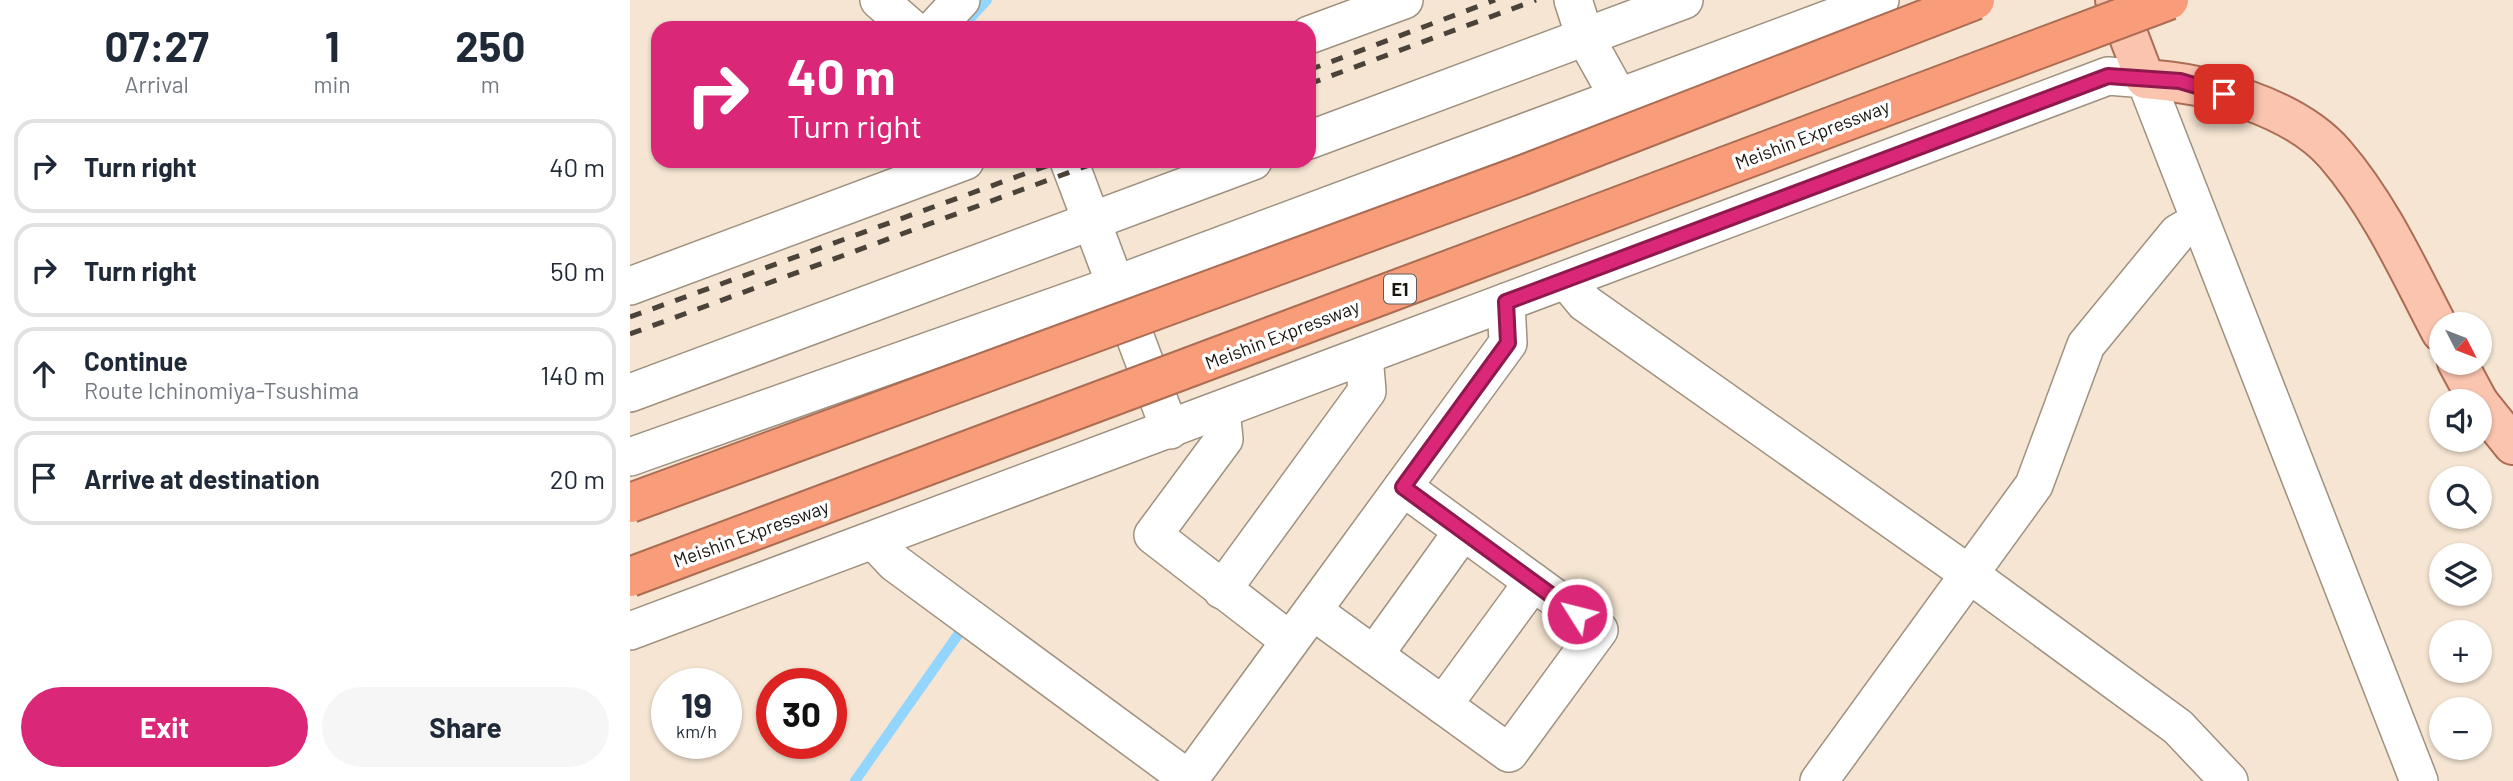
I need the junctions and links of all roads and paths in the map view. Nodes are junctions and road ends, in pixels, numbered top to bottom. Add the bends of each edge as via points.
1 (879, 0) edge
2 (961, 0) edge
3 (1404, 0) edge
4 (1573, 0) edge
5 (1684, 0) edge
6 (1880, 0) edge
7 (1975, 0) edge
8 (2115, 0) edge
9 (2169, 0) edge
10 (903, 21) edge
11 (942, 21) edge
12 (1316, 32) edge
13 (1586, 37) junction
14 (2145, 79) junction
15 (1619, 98) junction
16 (1316, 137) edge
17 (946, 168) edge
18 (1072, 168) edge
19 (1234, 168) edge
20 (1092, 221) junction
21 (2199, 221) junction
22 (1566, 280) junction
23 (1115, 285) junction
24 (630, 286) edge
25 (1506, 302) junction
26 (2431, 312) edge
27 (1364, 356) junction
28 (630, 394) edge
29 (1222, 410) junction
30 (2492, 418) edge
31 (1171, 430) junction
32 (2513, 445) edge
33 (630, 457) edge
34 (1403, 487) junction
35 (630, 503) edge
36 (1463, 531) junction
37 (874, 541) junction
38 (1969, 574) junction
39 (630, 578) edge
40 (1533, 582) junction
41 (1222, 590) junction
42 (1313, 611) junction
43 (630, 631) edge
44 (1290, 641) junction
45 (1374, 655) junction
46 (1443, 705) junction
47 (1828, 778) edge
48 (1190, 781) edge
49 (2229, 781) edge
50 (2419, 781) edge

1 - 10 street
2 - 11 street
3 - 12 street
4 - 13 street
5 - 13 street
6 - 15 street
7 - 35 highway, bridge via 1523,175
8 - 14 main road
9 - 39 highway, Meishin Expressway / E1, bridge
13 - 15 street
13 - 16 street
14 - 21 street
14 - 22 street via 2108,76
14 - 26 main road via 2180,81 2283,114 2333,152 2382,219
15 - 23 street
17 - 24 street
18 - 20 street
19 - 20 street
20 - 23 street
20 - 28 street
21 - 38 street via 2178,233 2086,345 2034,485
21 - 50 street
22 - 25 street
22 - 38 street via 1585,303
23 - 31 street
23 - 33 street
25 - 27 street
25 - 34 street via 1508,343
27 - 29 street
27 - 41 street via 1367,391
29 - 31 street
29 - 41 street via 1224,439 1153,535
30 - 32 main road
31 - 37 street
34 - 36 street
34 - 42 street
36 - 40 street
36 - 45 street
37 - 43 street
37 - 48 street via 895,563
38 - 47 street
38 - 49 street via 2178,727
40 - 46 street
40 - 46 street via 1599,630 1509,753
41 - 44 street
42 - 44 street
42 - 45 street
44 - 48 street
45 - 46 street

